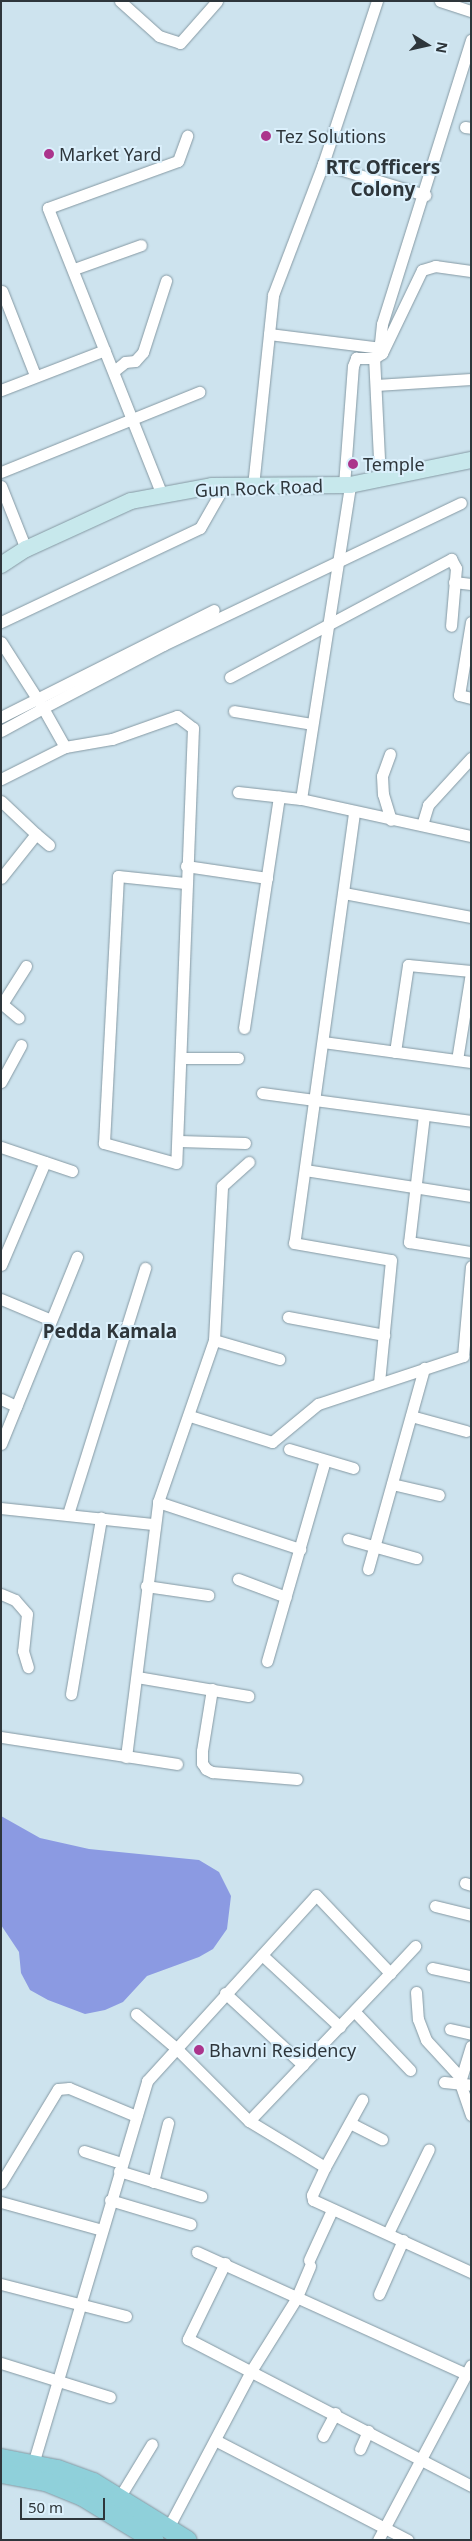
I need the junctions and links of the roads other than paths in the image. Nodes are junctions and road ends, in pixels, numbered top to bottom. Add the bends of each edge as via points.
1 (120, 1) edge
2 (217, 1) edge
3 (377, 1) edge
4 (440, 1) edge
5 (471, 11) edge
6 (471, 40) edge
7 (187, 136) dead end
8 (323, 164) junction
9 (424, 195) junction
10 (141, 246) dead end
11 (74, 269) junction
12 (471, 271) edge
13 (166, 282) dead end
14 (2, 291) edge
15 (269, 334) junction
16 (105, 350) junction
17 (379, 353) junction
18 (114, 371) junction
19 (35, 375) junction
20 (471, 379) edge
21 (376, 385) junction
22 (1, 390) edge
23 (199, 392) dead end
24 (132, 417) junction
25 (471, 460) edge
26 (1, 472) edge
27 (380, 479) junction
28 (347, 485) junction
29 (1, 486) edge
30 (224, 486) junction
31 (253, 486) junction
32 (162, 495) junction
33 (461, 503) dead end
34 (26, 549) junction
35 (336, 561) junction
36 (1, 564) edge
37 (454, 582) junction
38 (471, 584) edge
39 (214, 610) dead end
40 (1, 622) edge
41 (471, 622) edge
42 (451, 626) dead end
43 (328, 628) junction
44 (1, 642) edge
45 (230, 678) dead end
46 (471, 698) edge
47 (40, 703) junction
48 (234, 711) dead end
49 (1, 717) edge
50 (312, 724) junction
51 (1, 731) edge
52 (65, 747) junction
53 (390, 754) dead end
54 (471, 758) edge
55 (1, 779) edge
56 (238, 792) dead end
57 (279, 797) junction
58 (301, 799) junction
59 (1, 801) edge
60 (354, 813) junction
61 (391, 820) junction
62 (422, 825) junction
63 (36, 834) junction
64 (471, 836) edge
65 (49, 846) dead end
66 (186, 866) junction
67 (1, 878) edge
68 (267, 878) junction
69 (185, 883) junction
70 (344, 893) junction
71 (471, 918) edge
72 (26, 966) dead end
73 (471, 972) edge
74 (2, 1004) edge
75 (19, 1018) dead end
76 (244, 1028) dead end
77 (323, 1042) junction
78 (21, 1044) dead end
79 (395, 1052) junction
80 (181, 1058) junction
81 (238, 1058) dead end
82 (457, 1060) junction
83 (471, 1062) edge
84 (1, 1082) edge
85 (262, 1093) dead end
86 (315, 1098) junction
87 (424, 1115) junction
88 (471, 1121) edge
89 (179, 1141) junction
90 (245, 1143) dead end
91 (1, 1147) edge
92 (45, 1162) junction
93 (249, 1162) dead end
94 (305, 1170) junction
95 (72, 1171) dead end
96 (415, 1188) junction
97 (471, 1196) edge
98 (471, 1252) edge
99 (77, 1257) dead end
100 (1, 1265) edge
101 (471, 1266) edge
102 (146, 1268) dead end
103 (469, 1296) edge
104 (1, 1299) edge
105 (288, 1317) dead end
106 (51, 1320) junction
107 (384, 1335) junction
108 (214, 1340) junction
109 (467, 1356) edge
110 (279, 1359) dead end
111 (424, 1368) junction
112 (379, 1382) junction
113 (1, 1399) edge
114 (16, 1406) junction
115 (190, 1416) junction
116 (411, 1416) junction
117 (466, 1431) dead end
118 (1, 1444) edge
119 (289, 1449) dead end
120 (326, 1460) junction
121 (353, 1468) dead end
122 (392, 1484) junction
123 (439, 1495) dead end
124 (158, 1502) junction
125 (1, 1508) edge
126 (68, 1514) junction
127 (101, 1518) junction
128 (154, 1524) junction
129 (348, 1539) dead end
130 (375, 1546) junction
131 (300, 1549) junction
132 (416, 1558) dead end
133 (368, 1569) dead end
134 (238, 1579) dead end
135 (146, 1586) junction
136 (1, 1594) edge
137 (208, 1595) dead end
138 (286, 1597) junction
139 (267, 1662) dead end
140 (28, 1666) dead end
141 (137, 1677) junction
142 (212, 1689) junction
143 (71, 1694) dead end
144 (248, 1696) dead end
145 (1, 1736) edge
146 (126, 1757) junction
147 (177, 1764) dead end
148 (297, 1779) dead end
149 (435, 1906) dead end
150 (471, 1915) edge
151 (415, 1946) dead end
152 (262, 1955) junction
153 (432, 1968) dead end
154 (390, 1973) junction
155 (471, 1976) edge
156 (416, 1992) dead end
157 (226, 1993) junction
158 (354, 2012) junction
159 (136, 2014) dead end
160 (340, 2027) junction
161 (450, 2029) dead end
162 (471, 2034) edge
163 (471, 2046) edge
164 (176, 2048) junction
165 (303, 2065) junction
166 (410, 2070) dead end
167 (444, 2082) dead end
168 (464, 2082) edge
169 (362, 2100) dead end
170 (136, 2116) junction
171 (471, 2116) edge
172 (249, 2121) junction
173 (168, 2123) dead end
174 (350, 2123) junction
175 (382, 2139) dead end
176 (429, 2149) dead end
177 (84, 2151) dead end
178 (120, 2167) junction
179 (326, 2167) junction
180 (153, 2182) junction
181 (1, 2183) edge
182 (201, 2196) dead end
183 (110, 2200) junction
184 (1, 2202) edge
185 (332, 2210) junction
186 (190, 2224) dead end
187 (102, 2230) junction
188 (388, 2233) junction
189 (402, 2240) junction
190 (197, 2252) dead end
191 (225, 2263) junction
192 (471, 2272) edge
193 (1, 2284) edge
194 (379, 2294) dead end
195 (296, 2299) junction
196 (79, 2304) junction
197 (126, 2316) dead end
198 (1, 2363) edge
199 (469, 2369) edge
200 (251, 2370) junction
201 (56, 2380) junction
202 (110, 2397) dead end
203 (334, 2413) junction
204 (368, 2431) junction
205 (323, 2436) dead end
206 (215, 2440) junction
207 (152, 2444) dead end
208 (360, 2450) dead end
209 (1, 2458) edge
210 (422, 2460) junction
211 (33, 2464) junction
212 (1, 2473) edge
213 (471, 2486) edge
214 (119, 2498) junction
215 (384, 2527) junction
216 (161, 2534) edge
217 (187, 2540) edge
218 (378, 2540) edge
219 (408, 2540) edge

1 - 2 street via 159,36 180,43
3 - 8 street
4 - 5 street
6 - 9 street
7 - 11 street via 178,161 48,208
8 - 9 street
8 - 15 street via 273,295
9 - 17 street via 382,324
10 - 11 street
11 - 16 street
12 - 17 street via 435,266 422,270
13 - 18 street via 143,352
14 - 19 street
15 - 17 street
15 - 31 street
16 - 18 street
16 - 19 street
17 - 21 street
17 - 28 street via 356,358 353,366
18 - 24 street
19 - 22 street
20 - 21 street
21 - 27 street
23 - 24 street
24 - 26 street
24 - 32 street
25 - 27 main road, Gun Rock Road
27 - 28 main road, Gun Rock Road
28 - 31 main road, Gun Rock Road
28 - 35 street
29 - 34 street
30 - 31 main road, Gun Rock Road
30 - 32 main road, Gun Rock Road
30 - 40 street via 200,528
32 - 34 main road, Gun Rock Road via 131,500
33 - 35 street
34 - 36 main road, Gun Rock Road
35 - 43 street
35 - 47 street
37 - 38 street
37 - 42 street
37 - 43 street via 456,568 451,559
39 - 47 street
41 - 46 street via 459,695
43 - 45 street
43 - 50 street
44 - 47 street
47 - 49 street
47 - 51 street
47 - 52 street
48 - 50 street
50 - 58 street
52 - 55 street
52 - 66 street via 112,739 177,716 186,720 193,728
53 - 61 street via 382,776 383,794
54 - 62 street via 428,805
56 - 57 street
57 - 58 street
57 - 68 street
58 - 60 street
59 - 63 street
60 - 61 street
60 - 70 street
61 - 62 street
62 - 64 street
63 - 65 street
63 - 67 street
66 - 68 street
66 - 69 street
68 - 76 street
69 - 80 street
69 - 89 street via 118,876 104,1143 176,1163
70 - 71 street
70 - 77 street
72 - 74 street
73 - 79 street via 408,965
73 - 82 street
74 - 75 street
77 - 79 street
77 - 86 street
78 - 84 street
79 - 82 street
80 - 81 street
80 - 89 street
82 - 83 street
85 - 86 street
86 - 87 street
86 - 94 street
87 - 88 street
87 - 96 street
89 - 90 street
91 - 92 street
92 - 95 street
92 - 100 street
93 - 108 street via 222,1186
94 - 96 street
94 - 107 street via 294,1243 391,1260
96 - 97 street
96 - 98 street via 409,1242
99 - 106 street
101 - 103 street
102 - 126 street
103 - 109 street
104 - 106 street
105 - 107 street
106 - 114 street
107 - 112 street
108 - 110 street
108 - 115 street
109 - 111 street
111 - 112 street
111 - 116 street
112 - 115 street via 318,1404 272,1442
113 - 114 street
114 - 118 street
115 - 124 street
116 - 117 street
116 - 122 street
119 - 120 street
120 - 121 street
120 - 131 street
122 - 123 street
122 - 130 street
124 - 128 street
124 - 131 street
125 - 126 street
126 - 127 street
127 - 128 street
127 - 143 street
128 - 135 street
129 - 130 street
130 - 132 street
130 - 133 street
131 - 138 street
134 - 138 street
135 - 137 street
135 - 141 street
136 - 140 street via 15,1600 27,1614 23,1651
138 - 139 street
141 - 142 street
141 - 146 street
142 - 144 street
142 - 148 street via 202,1751 202,1763 206,1768 212,1772
145 - 146 street
146 - 147 street
149 - 150 street
151 - 154 street
152 - 154 street via 316,1895
152 - 157 street
152 - 160 street
153 - 155 street
154 - 158 street
156 - 168 street via 418,2019 426,2040
157 - 164 street
157 - 165 street
158 - 160 street
158 - 166 street
159 - 164 street
160 - 165 street
161 - 162 street
163 - 168 street
164 - 170 street via 147,2081
164 - 172 street
165 - 172 street
167 - 168 street
168 - 171 street
169 - 174 street
170 - 178 street
170 - 181 street via 69,2088 58,2089
172 - 179 street
173 - 180 street
174 - 175 street
174 - 179 street
176 - 188 street
177 - 178 street
178 - 180 street
178 - 183 street
179 - 185 street via 312,2194 314,2200
180 - 182 street
183 - 186 street
183 - 187 street
184 - 187 street
185 - 188 street
185 - 195 street
187 - 196 street
188 - 189 street
189 - 192 street
189 - 194 street
190 - 191 street
191 - 195 street
191 - 200 street via 188,2339
193 - 196 street
195 - 199 street
195 - 200 street
196 - 197 street
196 - 201 street
198 - 201 street
199 - 210 street
200 - 203 street
200 - 206 street
201 - 202 street
201 - 211 street
203 - 204 street
203 - 205 street
204 - 208 street
204 - 210 street
206 - 215 street
206 - 216 street
207 - 214 street
209 - 211 main road
210 - 213 street
210 - 215 street
211 - 214 main road via 93,2482
212 - 216 main road via 45,2481
214 - 216 main road
215 - 218 street
215 - 219 street
216 - 217 main road

